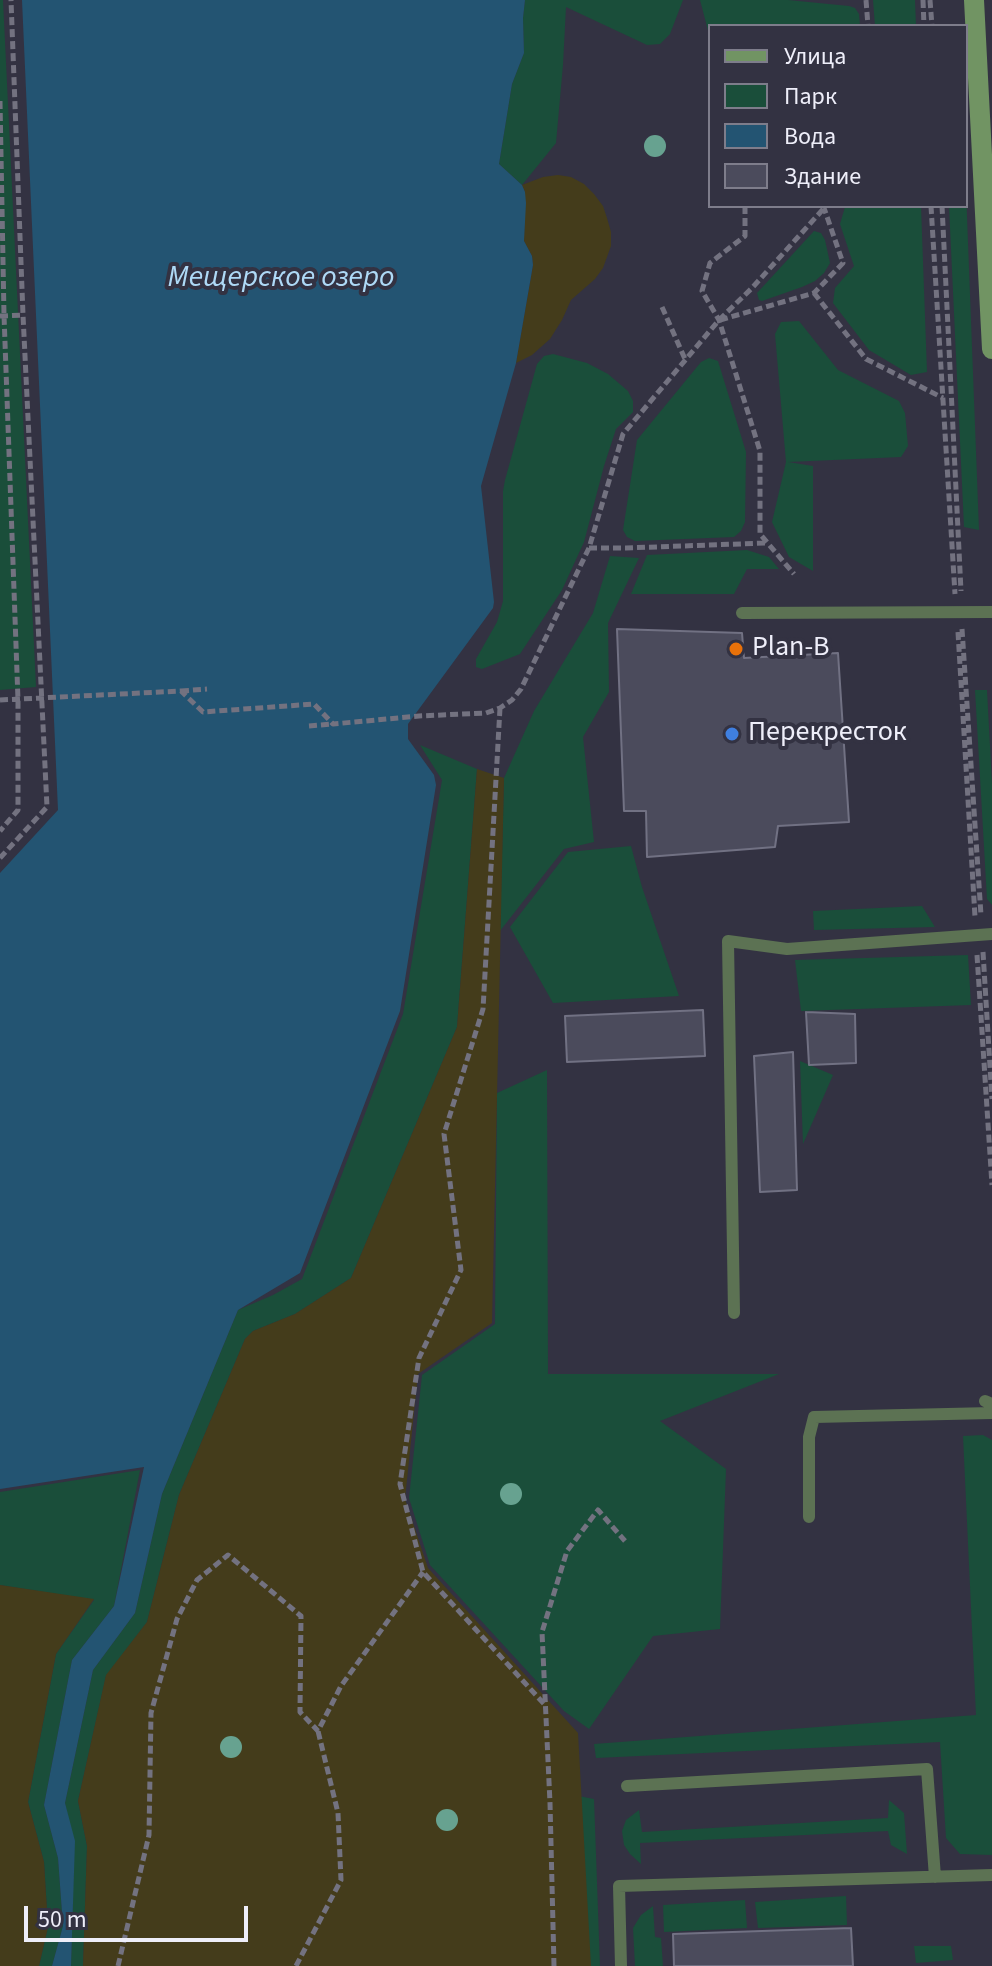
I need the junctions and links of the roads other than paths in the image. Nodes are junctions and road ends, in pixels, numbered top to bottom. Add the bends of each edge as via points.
1 (974, 0) edge
2 (992, 349) edge
3 (992, 612) edge
4 (742, 613) dead end
5 (984, 935) edge
6 (734, 1313) dead end
7 (992, 1413) edge
8 (809, 1517) dead end
9 (627, 1786) dead end
10 (992, 1875) edge
11 (935, 1877) junction
12 (621, 1966) edge

1 - 2 main road
3 - 4 lane
5 - 6 lane via 787,949 728,941
7 - 8 lane via 814,1417
9 - 11 lane via 927,1769
10 - 11 lane
11 - 12 lane via 619,1886

